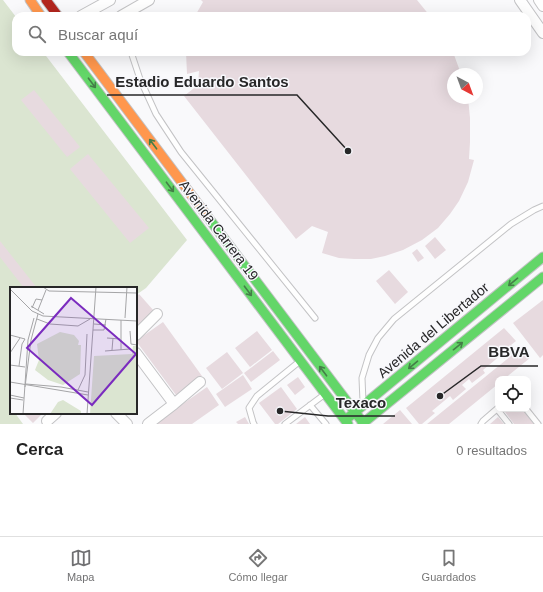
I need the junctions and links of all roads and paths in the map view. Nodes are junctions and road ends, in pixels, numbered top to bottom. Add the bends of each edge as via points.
1 (30, 0) edge
2 (46, 0) edge
3 (110, 0) edge
4 (149, 0) edge
5 (520, 0) edge
6 (539, 0) edge
7 (543, 6) edge
8 (38, 12) edge
9 (55, 12) edge
10 (88, 12) edge
11 (129, 12) edge
12 (528, 12) edge
13 (531, 16) edge
14 (543, 33) edge
15 (71, 56) edge
16 (87, 56) edge
17 (132, 56) edge
18 (543, 206) edge
19 (543, 257) edge
20 (543, 277) edge
21 (157, 314) dead end
22 (315, 318) dead end
23 (137, 334) edge
24 (137, 353) edge
25 (300, 361) junction
26 (200, 382) dead end
27 (325, 394) junction
28 (174, 404) junction
29 (310, 405) junction
30 (364, 405) junction
31 (495, 410) edge
32 (355, 412) junction
33 (500, 412) edge
34 (528, 412) edge
35 (55, 414) edge
36 (117, 414) edge
37 (47, 421) dead end
38 (345, 423) edge
39 (127, 424) edge
40 (148, 424) edge
41 (254, 424) edge
42 (285, 424) edge
43 (326, 424) edge
44 (363, 424) edge
45 (481, 424) edge
46 (509, 424) edge
47 (538, 424) edge

1 - 8 main road
2 - 9 main road
3 - 10 street
4 - 11 street
5 - 12 street
6 - 7 street
13 - 14 street
15 -> 25 main road, Avenida Carrera 19
32 -> 16 main road, Avenida Carrera 19
17 - 22 lane via 156,114 180,152
18 - 30 lane via 511,224 394,319 378,338 369,355 362,378
19 -> 30 main road, Avenida del Libertador
44 -> 20 main road, Avenida del Libertador
21 - 23 street
24 - 28 street
25 - 27 main road, Avenida Carrera 19
25 - 41 lane via 257,396 249,408
26 - 28 street
27 - 29 lane
27 - 38 main road, Avenida Carrera 19
28 - 40 street
29 - 42 lane
29 - 43 lane
30 - 32 main road, Avenida del Libertador
31 - 45 lane
32 - 38 main road, Avenida del Libertador
32 - 44 main road, Avenida Carrera 19
33 - 46 lane
34 - 47 lane
35 - 37 street
36 - 39 street

